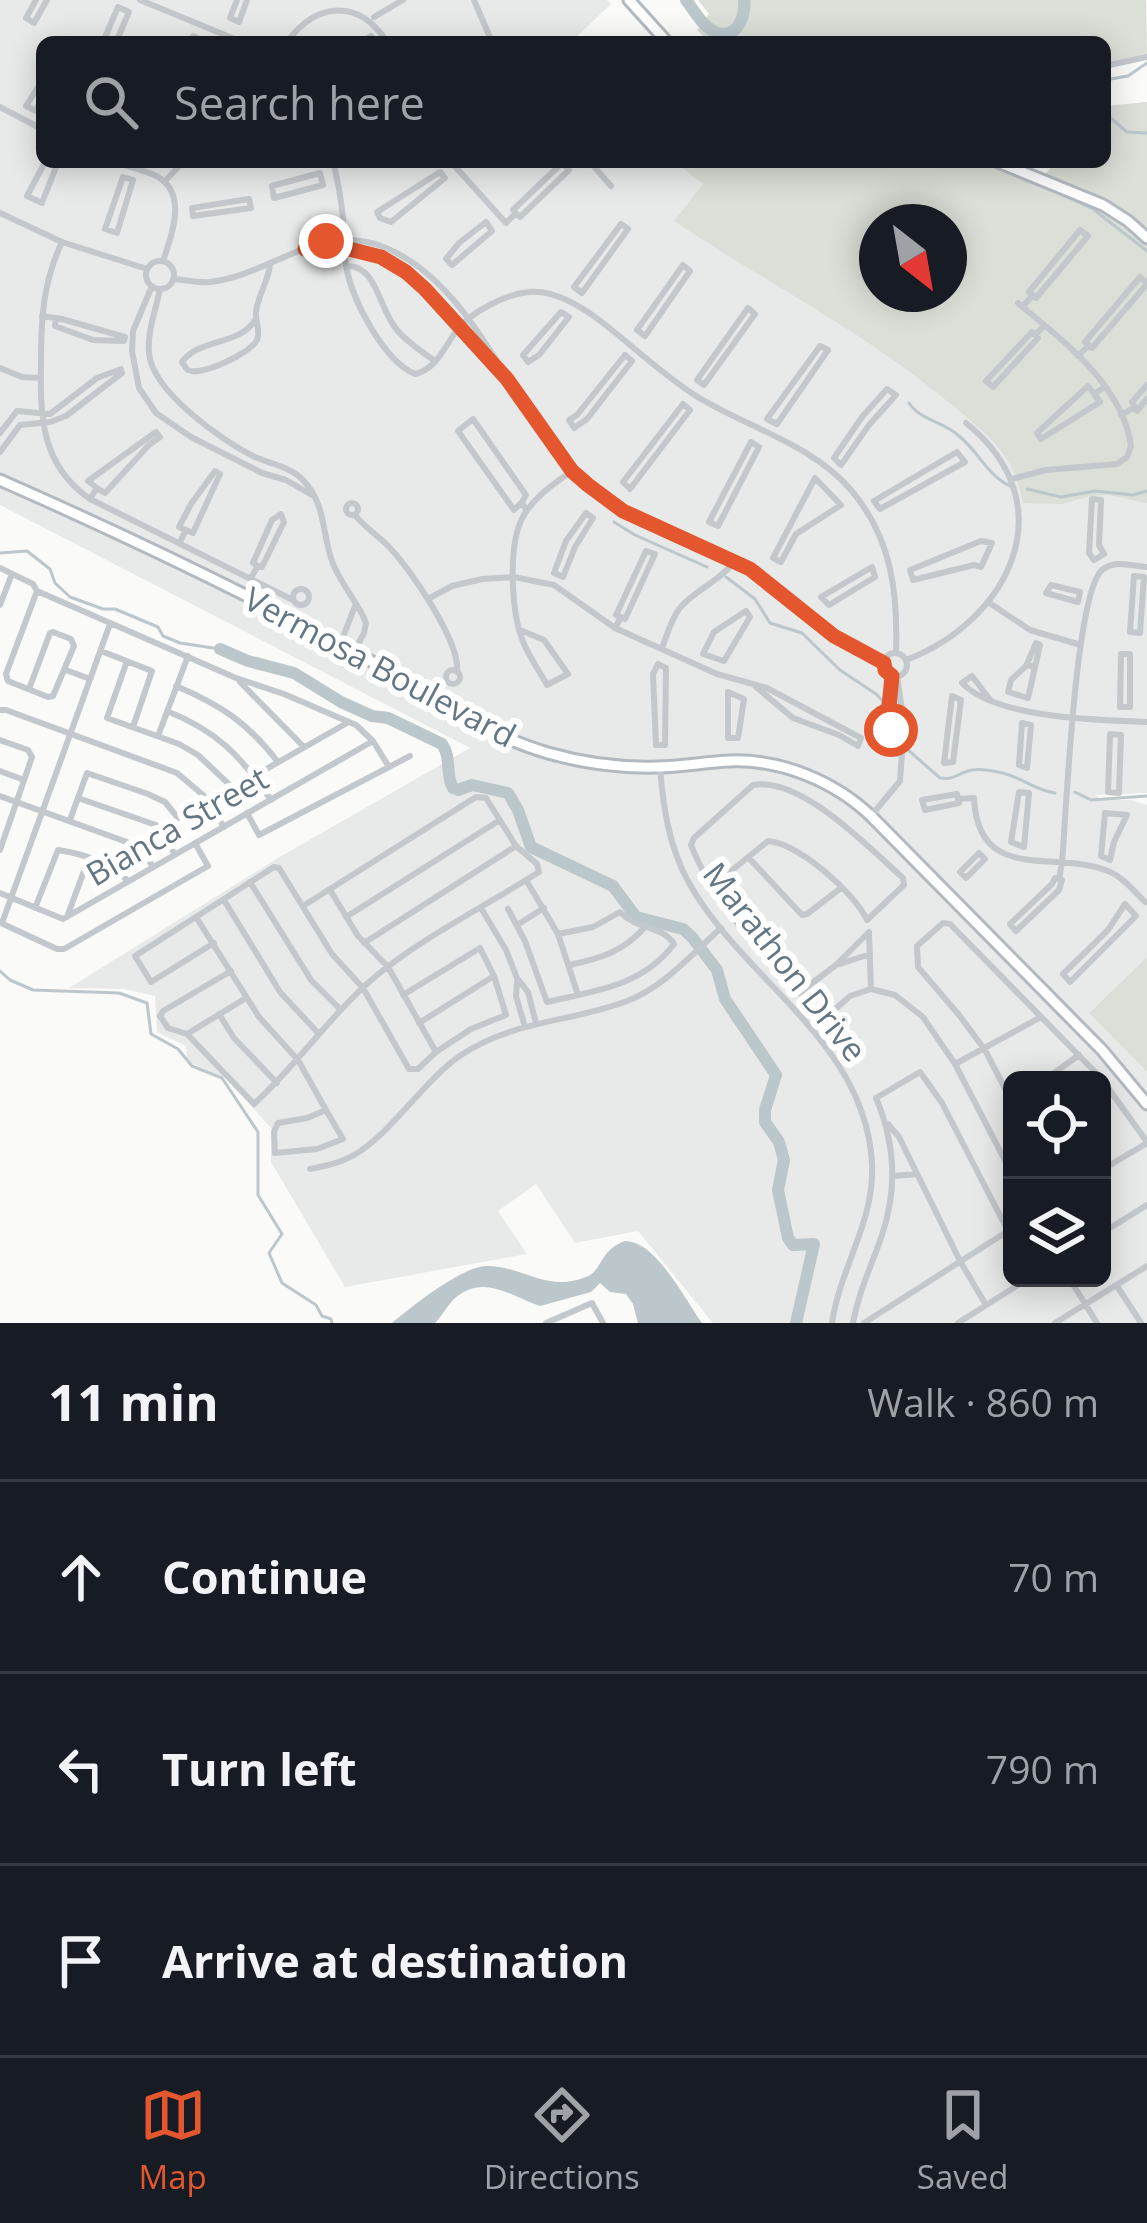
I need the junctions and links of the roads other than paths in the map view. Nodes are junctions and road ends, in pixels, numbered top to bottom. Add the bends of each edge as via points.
1 (36, 0) edge
2 (47, 0) edge
3 (128, 0) edge
4 (140, 0) edge
5 (237, 0) edge
6 (247, 0) edge
7 (404, 0) edge
8 (474, 0) edge
9 (629, 0) edge
10 (156, 3) edge
11 (388, 4) edge
12 (123, 9) junction
13 (374, 17) junction
14 (234, 20) junction
15 (201, 26) junction
16 (228, 35) joint
17 (106, 36) edge
18 (119, 36) edge
19 (198, 36) edge
20 (290, 36) edge
21 (384, 36) edge
22 (489, 36) edge
23 (662, 36) edge
24 (1147, 56) edge
25 (1111, 65) edge
26 (36, 90) edge
27 (0, 107) edge
28 (31, 109) junction
29 (36, 111) edge
30 (25, 120) junction
31 (36, 126) edge
32 (42, 168) edge
33 (56, 168) edge
34 (172, 168) edge
35 (334, 168) edge
36 (448, 168) edge
37 (456, 168) edge
38 (557, 168) edge
39 (566, 168) edge
40 (595, 168) edge
41 (1013, 168) edge
42 (132, 169) joint
43 (336, 174) junction
44 (443, 175) junction
45 (128, 179) junction
46 (322, 180) junction
47 (165, 181) junction
48 (611, 186) dead end
49 (176, 211) junction
50 (193, 212) junction
51 (0, 213) edge
52 (516, 213) junction
53 (500, 217) junction
54 (489, 227) junction
55 (344, 238) junction
56 (1147, 238) edge
57 (62, 242) junction
58 (345, 248) junction
59 (305, 249) junction
60 (163, 260) junction
61 (270, 263) junction
62 (346, 266) junction
63 (147, 269) junction
64 (174, 279) junction
65 (1147, 284) edge
66 (156, 288) junction
67 (578, 290) junction
68 (1033, 295) junction
69 (571, 304) junction
70 (565, 314) junction
71 (41, 316) junction
72 (56, 318) junction
73 (255, 320) junction
74 (468, 320) junction
75 (1044, 325) junction
76 (459, 327) junction
77 (641, 333) junction
78 (1035, 335) junction
79 (634, 346) junction
80 (1078, 356) junction
81 (628, 358) junction
82 (435, 361) junction
83 (0, 368) edge
84 (41, 378) junction
85 (507, 379) junction
86 (701, 383) junction
87 (1147, 385) edge
88 (1104, 387) junction
89 (1094, 394) junction
90 (694, 395) junction
91 (1147, 399) edge
92 (687, 407) junction
93 (1135, 407) junction
94 (1121, 415) junction
95 (46, 418) junction
96 (772, 422) junction
97 (966, 423) dead end
98 (211, 431) junction
99 (764, 432) junction
100 (0, 433) edge
101 (204, 442) junction
102 (755, 445) junction
103 (0, 452) edge
104 (837, 461) junction
105 (265, 463) junction
106 (572, 471) junction
107 (830, 471) junction
108 (262, 473) junction
109 (1012, 479) junction
110 (0, 480) edge
111 (842, 481) junction
112 (97, 488) junction
113 (829, 491) junction
114 (315, 497) junction
115 (90, 499) junction
116 (877, 505) junction
117 (524, 506) junction
118 (865, 511) junction
119 (356, 515) dead end
120 (186, 530) junction
121 (180, 542) junction
122 (1099, 556) junction
123 (734, 562) junction
124 (258, 566) junction
125 (1144, 566) edge
126 (891, 567) junction
127 (1106, 567) junction
128 (0, 568) edge
129 (874, 572) junction
130 (12, 574) junction
131 (558, 575) junction
132 (911, 575) junction
133 (252, 577) junction
134 (514, 577) junction
135 (1140, 577) junction
136 (894, 580) junction
137 (554, 585) junction
138 (37, 591) junction
139 (1079, 597) junction
140 (428, 599) junction
141 (293, 600) dead end
142 (1089, 600) junction
143 (988, 602) junction
144 (0, 604) edge
145 (355, 606) junction
146 (621, 617) junction
147 (110, 624) junction
148 (615, 628) junction
149 (520, 630) junction
150 (340, 644) junction
151 (1081, 645) junction
152 (666, 650) junction
153 (101, 651) junction
154 (353, 652) junction
155 (896, 653) junction
156 (188, 656) junction
157 (714, 658) junction
158 (906, 660) junction
159 (127, 661) junction
160 (884, 663) junction
161 (662, 667) junction
162 (65, 670) junction
163 (710, 670) junction
164 (458, 672) dead end
165 (895, 676) junction
166 (236, 678) junction
167 (90, 680) junction
168 (740, 682) junction
169 (176, 686) junction
170 (755, 686) junction
171 (28, 689) junction
172 (284, 694) junction
173 (1018, 695) junction
174 (737, 696) junction
175 (956, 698) junction
176 (1015, 707) junction
177 (1124, 707) junction
178 (2, 708) edge
179 (809, 709) junction
180 (167, 711) junction
181 (1030, 711) junction
182 (273, 714) junction
183 (1072, 718) junction
184 (800, 720) junction
185 (1120, 721) junction
186 (1147, 722) edge
187 (348, 723) junction
188 (1027, 724) junction
189 (133, 727) junction
190 (72, 733) junction
191 (1115, 734) junction
192 (158, 736) junction
193 (0, 740) edge
194 (374, 741) junction
195 (304, 747) junction
196 (410, 756) dead end
197 (278, 762) junction
198 (389, 767) junction
199 (660, 767) junction
200 (0, 770) edge
201 (255, 776) junction
202 (24, 780) junction
203 (0, 796) edge
204 (78, 798) junction
205 (958, 799) junction
206 (271, 800) junction
207 (17, 802) junction
208 (44, 811) junction
209 (247, 813) junction
210 (871, 816) junction
211 (70, 820) junction
212 (500, 820) junction
213 (224, 826) junction
214 (161, 830) junction
215 (195, 843) junction
216 (1018, 844) junction
217 (516, 846) junction
218 (993, 846) junction
219 (0, 850) edge
220 (175, 854) junction
221 (982, 856) dead end
222 (1014, 856) junction
223 (749, 858) junction
224 (1106, 858) junction
225 (1062, 863) junction
226 (153, 867) junction
227 (1102, 869) junction
228 (84, 871) dead end
229 (1059, 879) junction
230 (526, 880) junction
231 (128, 881) junction
232 (250, 882) junction
233 (710, 888) junction
234 (841, 888) junction
235 (329, 890) junction
236 (0, 893) edge
237 (10, 899) junction
238 (224, 899) junction
239 (1146, 901) edge
240 (303, 906) junction
241 (34, 908) junction
242 (481, 908) junction
243 (544, 908) junction
244 (508, 909) dead end
245 (1133, 913) junction
246 (802, 915) junction
247 (67, 916) junction
248 (196, 916) junction
249 (346, 917) junction
250 (867, 920) junction
251 (1, 923) edge
252 (517, 925) junction
253 (645, 928) junction
254 (721, 928) junction
255 (805, 930) dead end
256 (869, 932) junction
257 (558, 934) junction
258 (364, 943) junction
259 (214, 944) junction
260 (870, 954) junction
261 (569, 965) junction
262 (836, 965) junction
263 (388, 967) junction
264 (231, 971) junction
265 (494, 976) junction
266 (517, 978) junction
267 (363, 988) junction
268 (872, 989) junction
269 (404, 995) junction
270 (578, 995) junction
271 (246, 998) junction
272 (341, 1010) junction
273 (219, 1014) junction
274 (1041, 1018) junction
275 (419, 1023) junction
276 (537, 1024) junction
277 (525, 1027) junction
278 (812, 1030) junction
279 (187, 1034) junction
280 (319, 1034) junction
281 (985, 1050) junction
282 (436, 1052) junction
283 (1078, 1055) junction
284 (298, 1060) junction
285 (955, 1064) junction
286 (1057, 1071) edge
287 (277, 1083) junction
288 (1003, 1085) edge
289 (1147, 1104) edge
290 (326, 1110) junction
291 (885, 1120) junction
292 (1147, 1142) edge
293 (1003, 1157) edge
294 (1111, 1164) edge
295 (310, 1169) dead end
296 (917, 1174) junction
297 (893, 1176) junction
298 (1147, 1205) edge
299 (1111, 1227) edge
300 (960, 1262) junction
301 (1147, 1266) edge
302 (1116, 1285) junction
303 (1015, 1287) edge
304 (1074, 1287) edge
305 (1084, 1304) junction
306 (986, 1305) junction
307 (546, 1323) edge
308 (603, 1323) edge
309 (832, 1323) edge
310 (854, 1323) edge
311 (864, 1323) edge
312 (958, 1323) edge
313 (1055, 1323) edge
314 (1097, 1323) edge
315 (1141, 1323) edge

1 - 2 street via 26,18 34,23
3 - 12 street
4 - 10 street
5 - 14 street
6 - 14 street
7 - 11 street
8 - 22 street
9 - 23 main road
10 - 15 street
11 - 13 street
12 - 17 street
12 - 18 street via 129,12
13 - 20 street via 352,3 325,5
13 - 21 street
14 - 16 street
15 - 16 street
15 - 19 street
24 - 25 street
26 - 28 street
27 - 30 street
28 - 29 street
28 - 30 street
30 - 31 street
32 - 33 street via 28,196 42,202
34 - 47 street
35 - 43 street
36 - 44 street
37 - 53 street
38 - 52 street
39 - 52 street
40 - 48 street
41 - 56 main road via 1103,205
42 - 45 street
42 - 47 street
43 - 46 street
43 - 55 street
44 - 44 street via 377,212 380,218 391,222
45 - 45 street via 133,180 117,233 105,229
46 - 46 street via 320,172 272,186 274,198
47 - 49 street
49 - 50 street
49 - 60 street
50 - 50 street via 250,208 249,199 192,208
51 - 57 street
52 - 53 street via 506,223
53 - 54 street
54 - 54 street via 452,265 446,259 486,222
55 - 58 street
55 - 59 street
55 - 74 street via 414,263
57 - 63 street
57 - 71 street
58 - 59 street
58 - 62 street
58 - 76 street via 406,272
59 - 61 street
60 - 63 street
60 - 64 street
61 - 64 street via 212,282
61 - 73 street
62 - 82 street via 367,273 398,332
62 - 82 street via 371,327 404,369 425,372
63 - 66 street
64 - 66 street
65 - 80 street
66 - 98 street via 150,361
66 - 101 street via 133,331 139,388 169,424
67 - 67 street via 621,224 628,229 582,292
67 - 69 street
68 - 68 street via 1036,298 1088,236 1080,230
68 - 75 street via 1020,305
69 - 70 street
69 - 74 street via 532,291
69 - 79 street
70 - 70 street via 539,356 528,362 523,355
71 - 72 street
71 - 84 street
72 - 72 street via 55,326 93,340 124,341
73 - 73 street via 243,334 188,354 184,368 205,370 250,348 259,332
74 - 76 street
74 - 85 street
75 - 78 street
75 - 80 street
76 - 82 street
76 - 85 street
77 - 77 street via 691,271 683,265 637,330
77 - 79 street
78 - 78 street via 1032,332 986,381 993,387
79 - 81 street
79 - 90 street
80 - 88 street
81 - 81 street via 569,420 574,428 632,361
83 - 84 street
84 - 95 street
85 - 106 street
86 - 86 street via 697,380 748,308 755,314
86 - 90 street
87 - 93 street
88 - 89 street
88 - 94 street
89 - 89 street via 1088,386 1037,433 1041,439 1100,402
90 - 92 street
90 - 99 street
91 - 93 street
92 - 92 street via 690,410 630,489 623,482
93 - 94 street
94 - 109 street via 1131,446 1120,462
95 - 95 street via 66,416 121,369 97,379
95 - 100 street via 17,411
95 - 103 street via 20,425
95 - 115 street via 57,464
96 - 96 street via 820,346 828,350 777,424
96 - 99 street
97 - 109 street
98 - 101 street
98 - 105 street
99 - 102 street
99 - 107 street
101 - 108 street
102 - 102 street via 718,526 709,522 751,442
104 - 104 street via 887,389 896,395 841,465
104 - 107 street
105 - 108 street
105 - 114 street via 295,472
106 - 117 street
106 - 123 street via 623,511
107 - 111 street
108 - 114 street
109 - 143 street via 1016,545
110 - 150 main road, Vermosa Boulevard
111 - 113 street
111 - 118 street
112 - 112 street via 105,493 160,437 156,431 88,481
112 - 115 street
113 - 113 street via 815,478 773,558 781,562 796,534 842,506
114 - 145 street
115 - 121 street
116 - 116 street via 880,509 965,463 957,452
116 - 118 street
117 - 117 street via 526,495 473,419 458,431 514,509
117 - 134 street
118 - 126 street
119 - 140 street
120 - 120 street via 193,533 215,471 178,527
120 - 121 street
121 - 133 street
122 - 122 street via 1101,500 1092,500 1089,553
122 - 127 street
123 - 152 street via 681,606
123 - 160 street
124 - 124 street via 284,522 281,514 272,520
124 - 133 street
125 - 127 street
125 - 135 street
126 - 129 street
126 - 136 street
127 - 142 street
128 - 130 street
129 - 129 street via 872,567 821,597 829,605
130 - 138 street
130 - 144 street
131 - 131 street via 566,541 586,513 593,518
131 - 137 street
132 - 132 street via 981,567 992,543 910,570
132 - 136 street
133 - 141 street
134 - 137 street
134 - 140 street via 452,586
134 - 149 street
135 - 135 street via 1140,632 1130,632 1134,576
136 - 155 street
137 - 148 street
138 - 147 street
138 - 171 street via 6,677
139 - 139 street via 1051,585 1046,593 1078,602
139 - 142 street
140 - 164 street
142 - 151 street
143 - 151 street via 1030,630
143 - 158 street via 951,636
145 - 150 street
145 - 154 street via 366,623
146 - 146 street via 626,619 655,554 646,551
146 - 148 street
147 - 153 street
147 - 156 street
148 - 152 street
149 - 149 street via 548,686 568,674 544,640
150 - 154 main road, Vermosa Boulevard
151 - 183 street
152 - 161 street
152 - 163 street
153 - 159 street
153 - 167 street
154 - 199 main road, Vermosa Boulevard via 521,744 589,762
155 - 158 street
155 - 160 street
156 - 166 street
156 - 169 street
157 - 157 street via 724,662 746,611 714,632 703,654
157 - 163 street
158 - 165 street
159 - 189 street via 152,671
159 - 189 street via 107,718
160 - 165 street
161 - 161 street via 653,674 656,745 665,745
162 - 167 street
162 - 171 street via 53,696
162 - 171 street via 74,642 50,633
163 - 168 street
165 - 210 street via 889,707 900,782
166 - 172 street
166 - 182 street
167 - 190 street
168 - 170 street
168 - 174 street
169 - 180 street
169 - 197 street via 239,720
170 - 179 street
170 - 184 street
172 - 182 street
172 - 187 street
173 - 173 street via 1028,698 1031,666 1011,680 1008,692
173 - 176 street
174 - 174 street via 728,692 728,738 738,739 744,699
175 - 175 street via 953,762 944,763 952,696
175 - 176 street via 966,688
176 - 181 street
177 - 177 street via 1130,706 1130,654 1120,654
177 - 185 street
178 - 190 street
179 - 184 street
179 - 184 street via 861,738 858,746
180 - 192 street
180 - 201 street via 215,734
181 - 183 street
181 - 188 street
182 - 195 street
183 - 185 street
183 - 225 street
185 - 186 street
185 - 191 street
187 - 194 street
187 - 195 street
188 - 188 street via 1031,725 1027,768 1019,765
189 - 192 street
190 - 208 street
190 - 213 street via 187,779
191 - 191 street via 1120,734 1119,793 1108,792
192 - 201 street via 198,755 232,788
193 - 202 street via 31,753
194 - 198 street
194 - 206 street, Bianca Street
195 - 197 street
196 - 198 street
197 - 201 street
198 - 209 street via 260,835
199 - 210 main road, Vermosa Boulevard via 731,760 787,768 829,785
199 - 254 street, Marathon Drive via 676,854
200 - 202 street
201 - 206 street
202 - 207 street
203 - 207 street
204 - 211 street
204 - 214 street
204 - 214 street via 87,773 148,794 178,815
205 - 205 street via 957,794 922,800 925,810
205 - 218 street via 974,798 976,823
206 - 209 street, Bianca Street
207 - 208 street
207 - 219 street
208 - 211 street
208 - 237 street
209 - 213 street, Bianca Street
210 - 289 main road, Vermosa Boulevard
211 - 226 street via 135,845
212 - 217 street
212 - 235 street via 486,798 476,797
212 - 249 street
213 - 215 street, Bianca Street
214 - 220 street
215 - 220 street, Bianca Street
215 - 251 street via 208,866 64,949
216 - 216 street via 1024,847 1029,793 1019,792 1011,842
216 - 222 street
217 - 230 street via 537,864 539,872
217 - 258 street
218 - 221 street
218 - 222 street
220 - 226 street, Bianca Street
222 - 225 street
223 - 233 street
223 - 234 street via 775,841
223 - 246 street
224 - 224 street via 1110,860 1127,815 1105,813
224 - 227 street
225 - 227 street
225 - 229 street
226 - 231 street, Bianca Street
227 - 239 street
228 - 247 street
229 - 229 street via 1010,924 1016,931 1059,890
230 - 242 street
230 - 243 street
231 - 241 street via 89,857 58,850
231 - 247 street, Bianca Street
232 - 238 street
232 - 240 street via 279,868
232 - 272 street via 311,980
233 - 250 street via 694,838 762,783 830,814 903,878
233 - 262 street via 799,994
234 - 246 street
234 - 250 street
235 - 240 street
235 - 249 street
236 - 237 street, Bianca Street
237 - 241 street, Bianca Street
237 - 251 street
238 - 248 street
238 - 280 street via 280,992
239 - 245 street
240 - 267 street
241 - 247 street, Bianca Street
242 - 263 street
242 - 266 street
243 - 252 street
243 - 257 street
244 - 252 street
245 - 245 street via 1125,904 1063,974 1070,982
246 - 255 street
248 - 259 street
248 - 259 street via 135,956 151,982
249 - 258 street
250 - 256 street
252 - 270 street via 547,1002
253 - 257 street via 620,912
253 - 261 street via 621,950
253 - 270 street via 670,938 668,952 628,982
254 - 276 street via 628,1001
254 - 278 street, Marathon Drive
256 - 260 street
256 - 262 street
257 - 261 street
258 - 263 street
259 - 264 street
260 - 262 street
260 - 268 street
261 - 270 street
263 - 267 street
263 - 269 street
264 - 271 street
264 - 279 street via 163,1011 168,1028
265 - 269 street via 480,948
265 - 275 street
265 - 282 street via 506,1015
266 - 276 street
266 - 277 street
267 - 272 street
267 - 282 street via 409,1069
268 - 278 street via 850,996
268 - 285 street via 923,1017
269 - 275 street
271 - 273 street
271 - 284 street
272 - 280 street
273 - 279 street
273 - 287 street
274 - 281 street
274 - 281 street via 943,923 916,946 918,967
274 - 283 street
275 - 282 street
276 - 277 street
277 - 295 street via 453,1061 362,1150
278 - 309 street, Marathon Drive via 856,1095 871,1157 865,1223
279 - 287 street via 254,1104
280 - 284 street
281 - 285 street
281 - 288 street
283 - 286 street
283 - 292 street
284 - 287 street
284 - 290 street
285 - 293 street
290 - 290 street via 278,1123 274,1154 343,1139
291 - 296 street
291 - 297 street
291 - 300 street via 876,1098 920,1072 1008,1231
292 - 294 street
296 - 297 street
296 - 300 street
297 - 310 street
298 - 299 street
300 - 306 street
300 - 311 street
301 - 302 street
302 - 305 street
302 - 315 street
303 - 306 street
304 - 305 street
305 - 313 street
305 - 314 street
306 - 312 street
307 - 308 street via 592,1303

